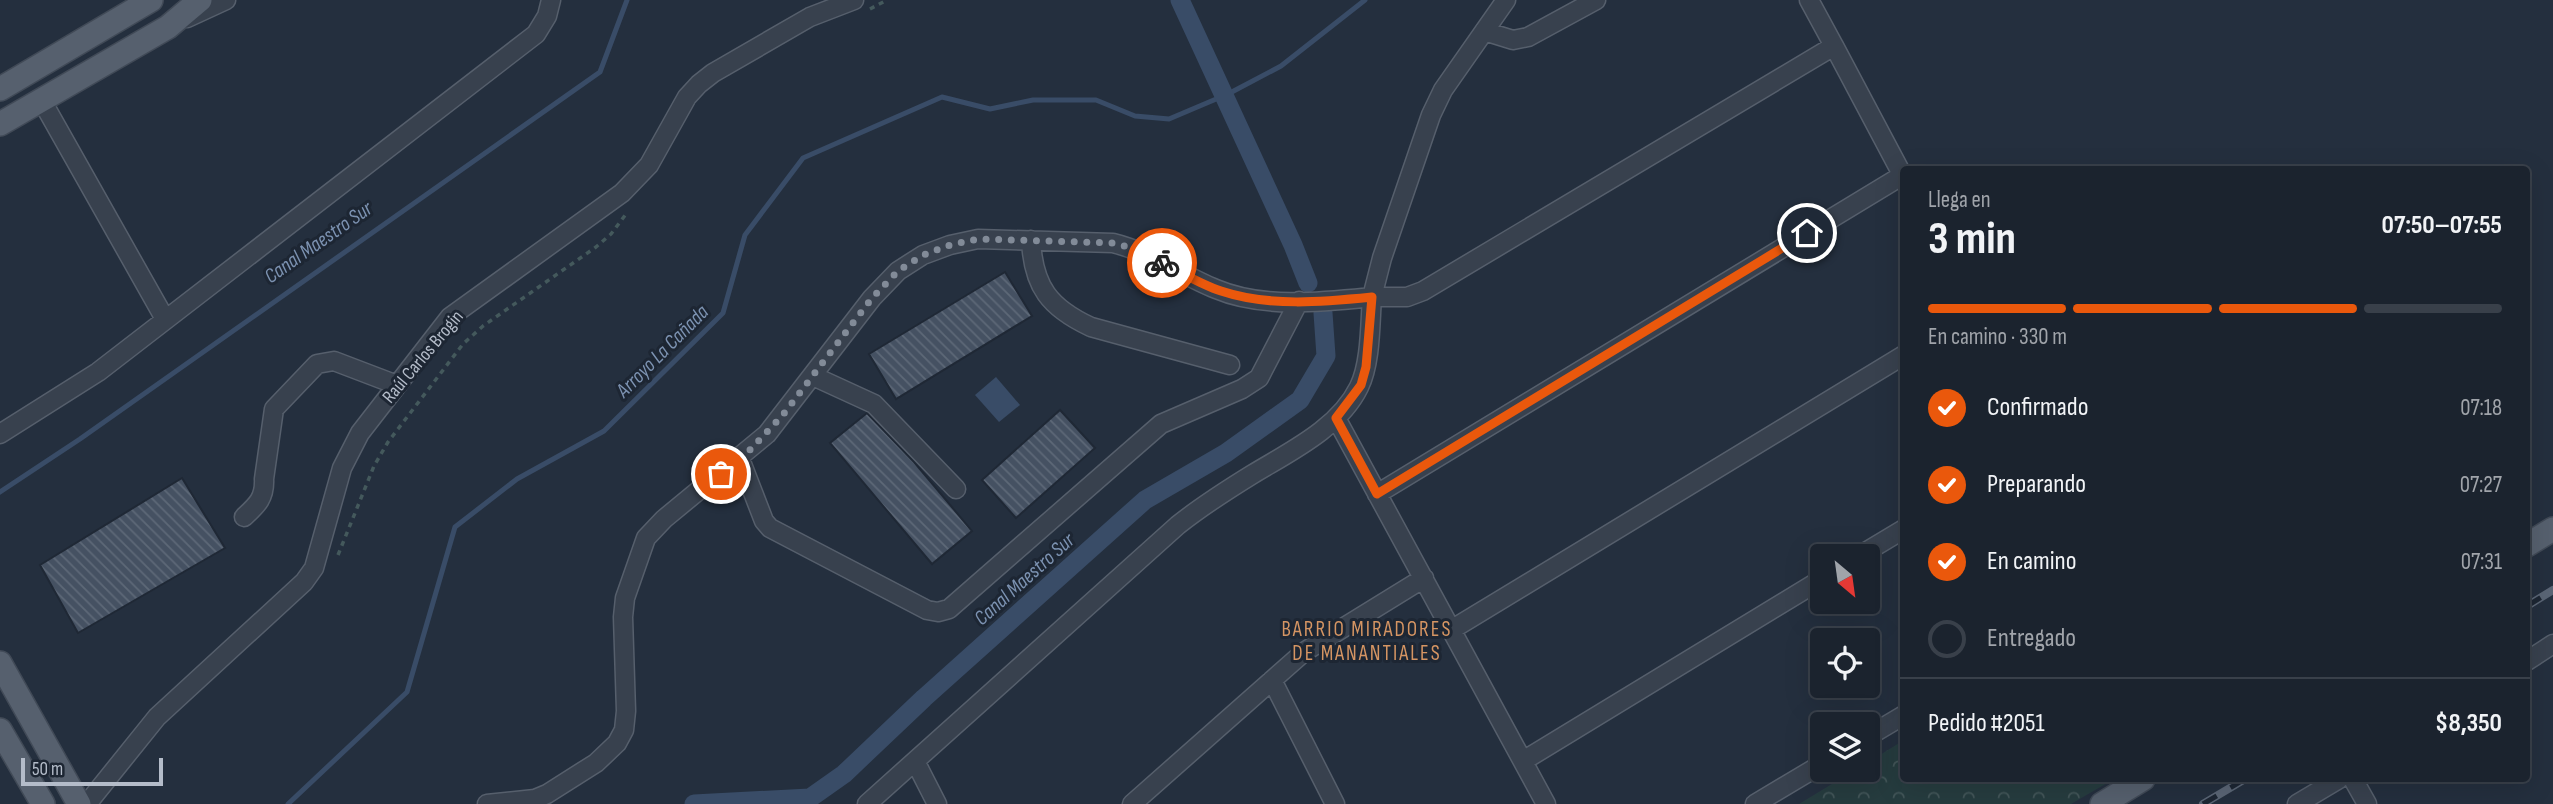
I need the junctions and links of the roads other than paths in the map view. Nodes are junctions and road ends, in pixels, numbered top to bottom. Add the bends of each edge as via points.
1 (151, 0) edge
2 (201, 0) edge
3 (226, 0) edge
4 (551, 0) edge
5 (1506, 0) edge
6 (1596, 0) edge
7 (1809, 0) edge
8 (858, 6) edge
9 (168, 27) junction
10 (1484, 31) junction
11 (1834, 46) junction
12 (0, 89) edge
13 (42, 101) junction
14 (0, 124) edge
15 (1900, 171) edge
16 (1900, 179) edge
17 (1031, 240) junction
18 (1372, 297) junction
19 (1299, 301) junction
20 (166, 319) junction
21 (1900, 357) edge
22 (1230, 365) dead end
23 (813, 376) junction
24 (397, 386) junction
25 (1336, 418) junction
26 (0, 434) edge
27 (740, 459) junction
28 (956, 489) dead end
29 (1377, 494) junction
30 (244, 517) dead end
31 (2553, 529) edge
32 (1900, 531) edge
33 (2530, 543) edge
34 (1879, 544) edge
35 (1424, 578) junction
36 (1810, 586) edge
37 (1451, 630) junction
38 (2553, 644) edge
39 (2530, 659) edge
40 (0, 663) edge
41 (1272, 680) junction
42 (1900, 717) edge
43 (1880, 729) edge
44 (0, 730) edge
45 (915, 761) junction
46 (1523, 761) junction
47 (1810, 771) edge
48 (2138, 782) edge
49 (2334, 782) edge
50 (2355, 782) edge
51 (1134, 803) edge
52 (43, 804) edge
53 (79, 804) edge
54 (88, 804) edge
55 (487, 804) edge
56 (867, 804) edge
57 (937, 804) edge
58 (1335, 804) edge
59 (1546, 804) edge
60 (1755, 804) edge
61 (2102, 804) edge
62 (2297, 804) edge
63 (2367, 804) edge

1 - 12 main road
2 - 9 main road
3 - 9 street
4 - 20 street via 536,34
5 - 10 street
6 - 10 street via 1528,37 1513,40
7 - 11 street
8 - 24 street, Raúl Carlos Brogin via 810,18 699,84 637,179 450,317
9 - 13 main road
10 - 18 street via 1431,114
11 - 15 street
11 - 18 street via 1423,291 1408,297
13 - 14 main road
13 - 20 street
16 - 29 street
17 - 19 street via 1112,243 1133,248 1219,290 1243,297
17 - 22 street via 1037,279 1050,302 1071,318
17 - 23 street via 978,239 923,255 898,271 872,298
18 - 19 street
18 - 25 street via 1361,385
19 - 27 street via 1259,378 1161,424 949,609 928,610 770,528
20 - 26 street via 79,385
21 - 37 street
23 - 27 street via 767,434
23 - 28 street via 874,404
24 - 30 street via 334,361 317,364 274,410 264,491
24 - 54 street, Raúl Carlos Brogin via 349,452 314,568 304,582 157,717
25 - 29 street
25 - 45 street via 1201,506
27 - 55 street via 646,538 625,598 626,710 617,743 596,763 547,794
29 - 35 street
31 - 33 main road
32 - 34 street
35 - 37 street
35 - 41 street via 1325,638
36 - 46 street
37 - 46 street
38 - 39 street
40 - 53 main road
41 - 51 street
41 - 58 street
42 - 43 street
44 - 52 main road
45 - 56 street
45 - 57 street
46 - 59 street
47 - 60 street
48 - 61 main road
49 - 62 street
50 - 63 street

